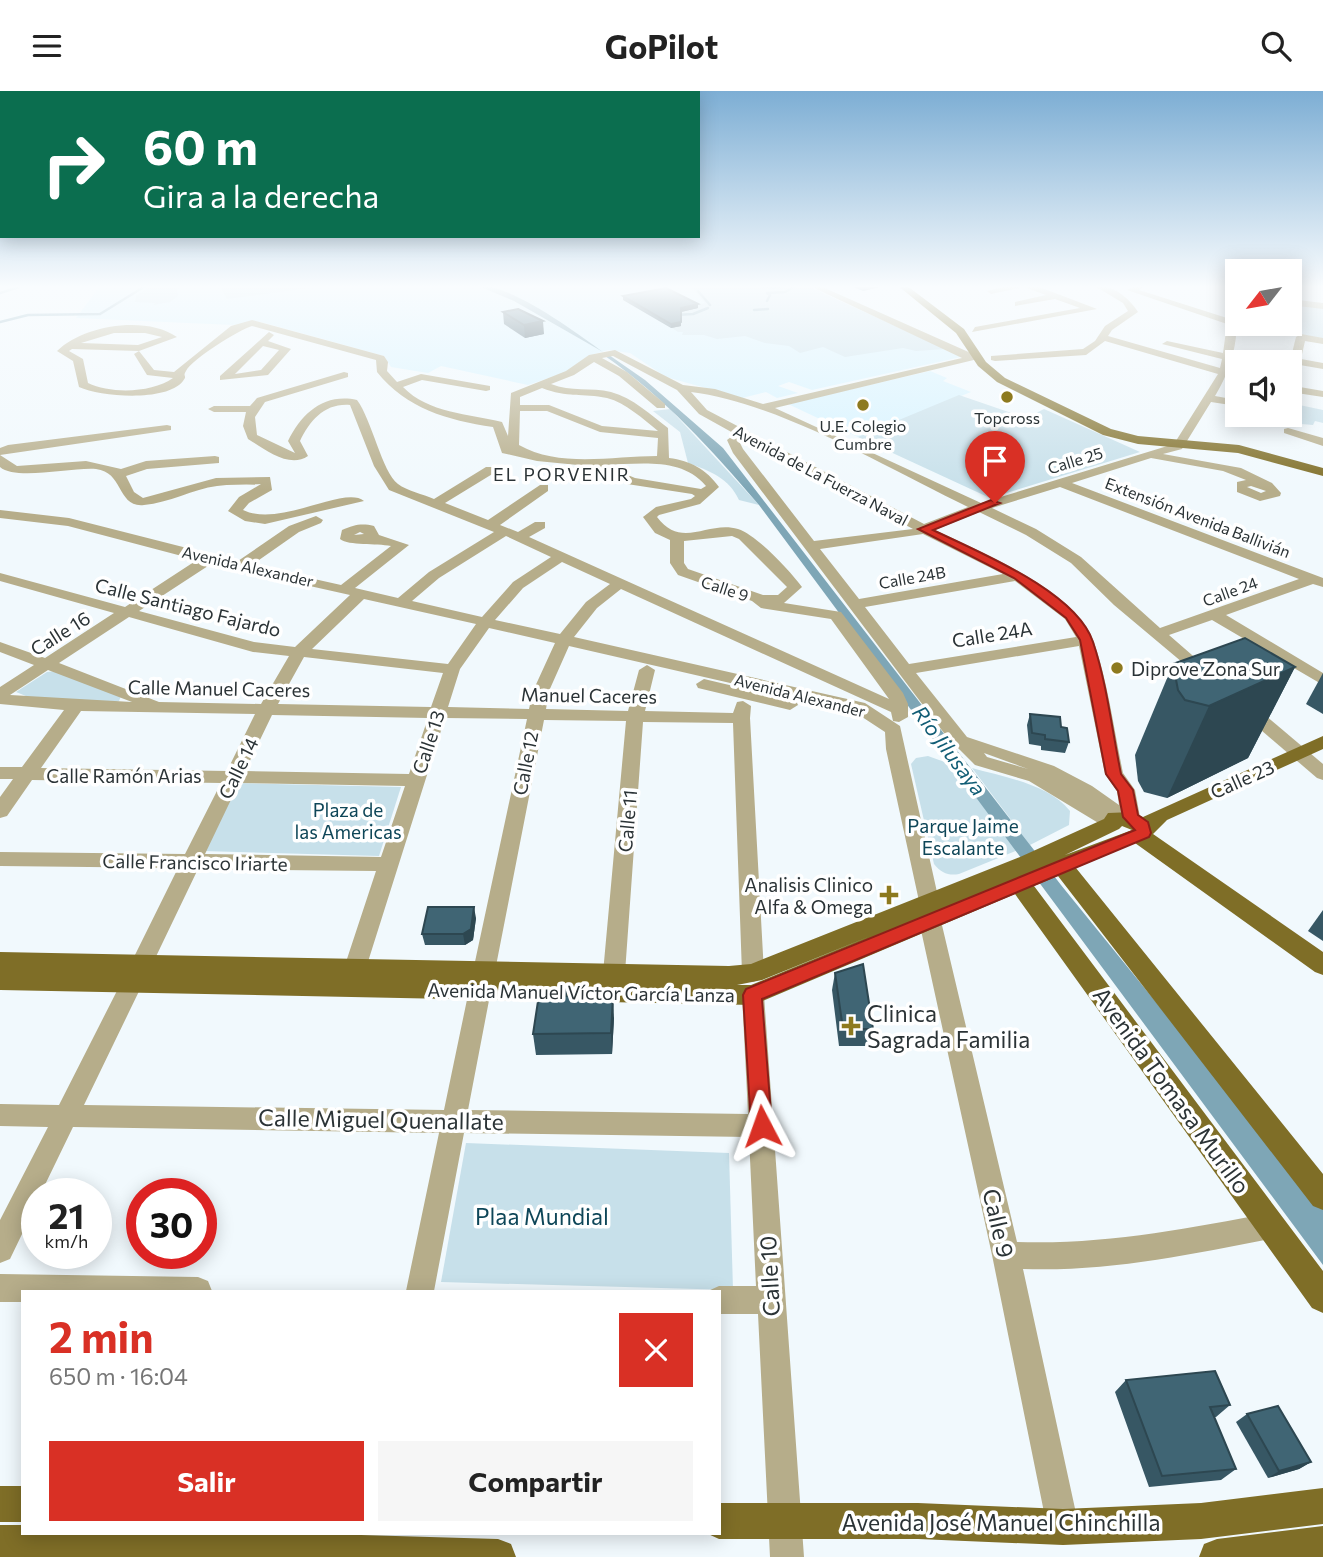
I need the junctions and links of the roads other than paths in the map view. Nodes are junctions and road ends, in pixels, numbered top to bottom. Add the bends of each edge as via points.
1 (67, 353) edge
2 (201, 353) edge
3 (249, 353) edge
4 (282, 353) edge
5 (364, 353) edge
6 (964, 353) edge
7 (972, 353) edge
8 (978, 353) edge
9 (994, 353) edge
10 (1159, 353) edge
11 (139, 354) dead end
12 (600, 355) junction
13 (974, 358) junction
14 (1302, 363) edge
15 (1323, 366) edge
16 (1225, 368) edge
17 (1224, 372) junction
18 (177, 375) junction
19 (344, 375) dead end
20 (543, 385) junction
21 (396, 386) junction
22 (681, 388) junction
23 (486, 389) dead end
24 (1302, 390) edge
25 (1323, 394) edge
26 (1207, 398) junction
27 (1225, 401) edge
28 (661, 406) dead end
29 (763, 407) junction
30 (516, 408) junction
31 (214, 409) dead end
32 (251, 409) junction
33 (167, 428) dead end
34 (1288, 431) dead end
35 (744, 433) junction
36 (664, 435) junction
37 (1114, 435) junction
38 (1180, 438) junction
39 (1323, 442) edge
40 (0, 452) edge
41 (524, 453) junction
42 (1153, 455) junction
43 (0, 459) edge
44 (663, 459) junction
45 (215, 460) dead end
46 (591, 462) junction
47 (1323, 465) edge
48 (490, 470) dead end
49 (1323, 473) edge
50 (119, 474) junction
51 (1257, 482) dead end
52 (1061, 483) junction
53 (544, 488) dead end
54 (701, 494) junction
55 (436, 503) junction
56 (979, 508) junction
57 (0, 515) edge
58 (0, 522) edge
59 (490, 525) junction
60 (540, 525) dead end
61 (923, 529) junction
62 (512, 534) junction
63 (370, 537) dead end
64 (677, 538) junction
65 (811, 546) junction
66 (562, 556) junction
67 (206, 562) junction
68 (243, 565) junction
69 (1018, 576) junction
70 (0, 577) edge
71 (1318, 581) edge
72 (620, 583) junction
73 (353, 594) junction
74 (757, 598) junction
75 (402, 602) junction
76 (853, 605) junction
77 (128, 613) junction
78 (1215, 615) junction
79 (482, 626) junction
80 (1158, 634) junction
81 (1086, 640) junction
82 (561, 644) junction
83 (0, 647) edge
84 (298, 653) junction
85 (48, 663) junction
86 (452, 669) junction
87 (647, 670) junction
88 (904, 670) junction
89 (1323, 680) edge
90 (0, 694) edge
91 (745, 695) junction
92 (0, 699) edge
93 (76, 706) junction
94 (161, 707) junction
95 (266, 710) junction
96 (900, 710) junction
97 (437, 713) junction
98 (535, 714) junction
99 (635, 717) junction
100 (741, 719) junction
101 (887, 725) junction
102 (961, 741) junction
103 (1323, 741) edge
104 (1298, 753) junction
105 (0, 773) edge
106 (1323, 774) edge
107 (26, 775) junction
108 (235, 776) junction
109 (1115, 777) junction
110 (416, 781) junction
111 (1078, 785) junction
112 (0, 811) edge
113 (1127, 824) junction
114 (0, 859) edge
115 (193, 862) junction
116 (389, 865) junction
117 (1037, 867) junction
118 (930, 911) junction
119 (0, 961) edge
120 (1323, 965) edge
121 (137, 973) junction
122 (352, 978) junction
123 (0, 980) edge
124 (482, 980) junction
125 (613, 983) junction
126 (753, 984) junction
127 (0, 1115) edge
128 (65, 1116) junction
129 (456, 1120) junction
130 (762, 1126) junction
131 (1323, 1196) edge
132 (1270, 1226) junction
133 (0, 1249) edge
134 (1006, 1255) junction
135 (0, 1287) edge
136 (148, 1290) edge
137 (420, 1290) edge
138 (1323, 1297) edge
139 (721, 1300) edge
140 (770, 1300) junction
141 (0, 1504) edge
142 (21, 1504) edge
143 (1323, 1506) edge
144 (721, 1522) edge
145 (1063, 1527) junction
146 (786, 1540) edge
147 (0, 1543) edge
148 (380, 1543) edge
149 (1323, 1544) edge
150 (498, 1557) edge
151 (1217, 1557) edge

1 - 18 street via 78,359 83,385 90,390 154,389 175,383 180,378
2 - 18 street
3 - 4 street via 224,377 264,373
5 - 21 street via 380,358 382,372
6 - 13 street
7 - 13 main road
8 - 13 main road
9 - 38 main road via 1020,382 1117,427
10 - 17 street
11 - 18 street via 151,373
12 - 20 street
12 - 22 street, Avenida de La Fuerza Naval via 621,355
12 - 28 street
13 - 29 street
13 - 37 main road via 1013,387
14 - 15 street
16 - 17 street, Calle 25
17 - 26 street, Calle 25
19 - 32 street via 277,393
20 - 30 street via 515,395
20 - 36 street via 564,393 609,395 659,424
21 - 23 street via 421,377
21 - 41 street via 405,396 452,417 491,422 500,429 506,450
22 - 29 street via 715,392
22 - 35 street, Avenida de La Fuerza Naval via 703,412
24 - 25 street
26 - 27 street
26 - 38 street, Calle 25
29 - 56 street
30 - 36 street via 549,408 600,429
30 - 41 street via 513,446
31 - 32 street
32 - 55 street via 252,437 294,459 302,456 294,444 296,436 321,405 353,403 383,477 393,487
33 - 40 street
34 - 39 street
35 - 61 street, Avenida de La Fuerza Naval
35 - 65 street via 733,443
36 - 44 street
37 - 38 main road via 1149,442
37 - 42 main road
38 - 42 street, Calle 25 via 1178,446
38 - 47 main road via 1245,444
38 - 49 main road via 1263,453
41 - 46 street
42 - 51 street via 1236,471
42 - 52 street, Calle 25
43 - 50 street via 16,470 97,465
44 - 46 street
44 - 54 street via 711,483 713,487
45 - 50 street via 146,465
46 - 54 street via 609,474 638,483
48 - 55 street
50 - 68 street via 129,496 142,502 216,482 266,480 268,487 244,500 235,511 261,520 347,507 294,529
52 - 56 street, Calle 25
52 - 71 street, Extensión Avenida Ballivián
53 - 59 street
54 - 64 street via 692,504 651,513 660,530
55 - 59 street
56 - 61 street, Calle 25
56 - 80 street via 1076,560
57 - 67 street, Avenida Alexander via 69,522
58 - 67 street, Avenida Alexander via 50,528
59 - 62 street
60 - 62 street
61 - 65 street, Calle 25
61 - 69 street, Avenida de La Fuerza Naval
62 - 66 street
62 - 75 street via 468,552
63 - 73 street, Calle 14 via 402,545
64 - 74 street, Calle 9 via 677,563 683,572
64 - 74 street via 733,532 744,536 795,587 782,599
65 - 76 street
66 - 72 street
66 - 79 street, Calle 13 via 518,585
67 - 68 street, Avenida Alexander
67 - 73 street, Avenida Alexander
67 - 77 street, Calle 16
68 - 73 street, Avenida Alexander
69 - 76 street, Calle 24B
69 - 81 street, Avenida de La Fuerza Naval via 1071,616
70 - 77 street, Calle Santiago Fajardo
71 - 78 street, Calle 24
72 - 82 street, Calle 12 via 577,617
72 - 96 street
73 - 75 street, Avenida Alexander
73 - 79 street, Avenida Alexander
73 - 84 street, Calle 14
74 - 96 street, Calle 9 via 777,607 836,615 895,694
75 - 79 street, Avenida Alexander
76 - 88 street
77 - 84 street, Calle Santiago Fajardo via 253,647
77 - 85 street, Calle 16
78 - 80 street, Calle 24
78 - 89 street
79 - 82 street, Avenida Alexander
79 - 86 street, Calle 13
80 - 104 street
81 - 88 street, Calle 24A
81 - 109 street, Avenida de La Fuerza Naval
82 - 87 street, Avenida Alexander
82 - 98 street, Calle 12
82 - 101 street, Avenida Alexander via 859,707
83 - 85 street
84 - 86 street, Calle Santiago Fajardo
84 - 95 street, Calle 14
85 - 90 street, Calle 16
85 - 94 street
86 - 97 street, Calle 13
87 - 91 street, Avenida Alexander
87 - 99 street, Calle 11
88 - 102 street
91 - 100 street, Calle 10
91 - 101 street, Avenida Alexander
92 - 93 street, Calle Manuel Caceres
93 - 94 street, Calle Manuel Caceres
93 - 107 street
94 - 95 street, Calle Manuel Caceres
95 - 97 street, Calle Manuel Caceres
95 - 108 street, Calle 14
96 - 101 street, Calle 9
97 - 98 street, Manuel Caceres
97 - 110 street, Calle 13
98 - 99 street, Manuel Caceres
98 - 124 street, Calle 12
99 - 100 street, Manuel Caceres
99 - 125 street, Calle 11
100 - 126 street, Calle 10
101 - 118 street, Calle 9
102 - 111 street via 1031,762
102 - 113 street via 981,761 1035,777
103 - 104 main road, Calle 23
104 - 106 street
104 - 113 main road, Calle 23 via 1160,815
105 - 107 street, Calle Ramón Arias
107 - 108 street, Calle Ramón Arias
107 - 112 street
108 - 110 street, Calle Ramón Arias
108 - 115 street, Calle 14
109 - 111 street
109 - 113 street, Avenida de La Fuerza Naval via 1116,799
110 - 116 street, Calle 13
111 - 113 street
113 - 117 main road, Avenida Manuel Víctor García Lanza
113 - 120 main road
114 - 115 street, Calle Francisco Iriarte
115 - 116 street, Calle Francisco Iriarte
115 - 121 street, Calle 14
116 - 122 street, Calle 13
117 - 118 main road, Avenida Manuel Víctor García Lanza
117 - 131 main road
117 - 132 main road, Avenida Tomasa Murillo
118 - 126 main road, Avenida Manuel Víctor García Lanza
118 - 134 street, Calle 9
119 - 121 main road, Avenida Manuel Víctor García Lanza
121 - 122 main road, Avenida Manuel Víctor García Lanza
121 - 123 main road, Avenida Manuel Víctor García Lanza
121 - 128 street, Calle 14
122 - 124 main road, Avenida Manuel Víctor García Lanza
124 - 125 main road, Avenida Manuel Víctor García Lanza
124 - 129 street, Calle 12
125 - 126 main road, Avenida Manuel Víctor García Lanza
126 - 130 street, Calle 10
127 - 128 street, Calle Miguel Quenallate
128 - 129 street, Calle Miguel Quenallate
128 - 133 street, Calle 14
129 - 130 street, Calle Miguel Quenallate
129 - 137 street, Calle 12
130 - 140 street, Calle 10
132 - 134 street via 1140,1251 1062,1257
132 - 138 main road, Avenida Tomasa Murillo
134 - 145 street, Calle 9
135 - 136 street
139 - 140 street
140 - 146 street, Calle 10
141 - 142 main road
143 - 145 main road, Avenida José Manuel Chinchilla via 1201,1521
144 - 146 main road, Avenida José Manuel Chinchilla
145 - 146 main road, Avenida José Manuel Chinchilla via 918,1521
147 - 148 main road
148 - 150 main road
149 - 151 main road

